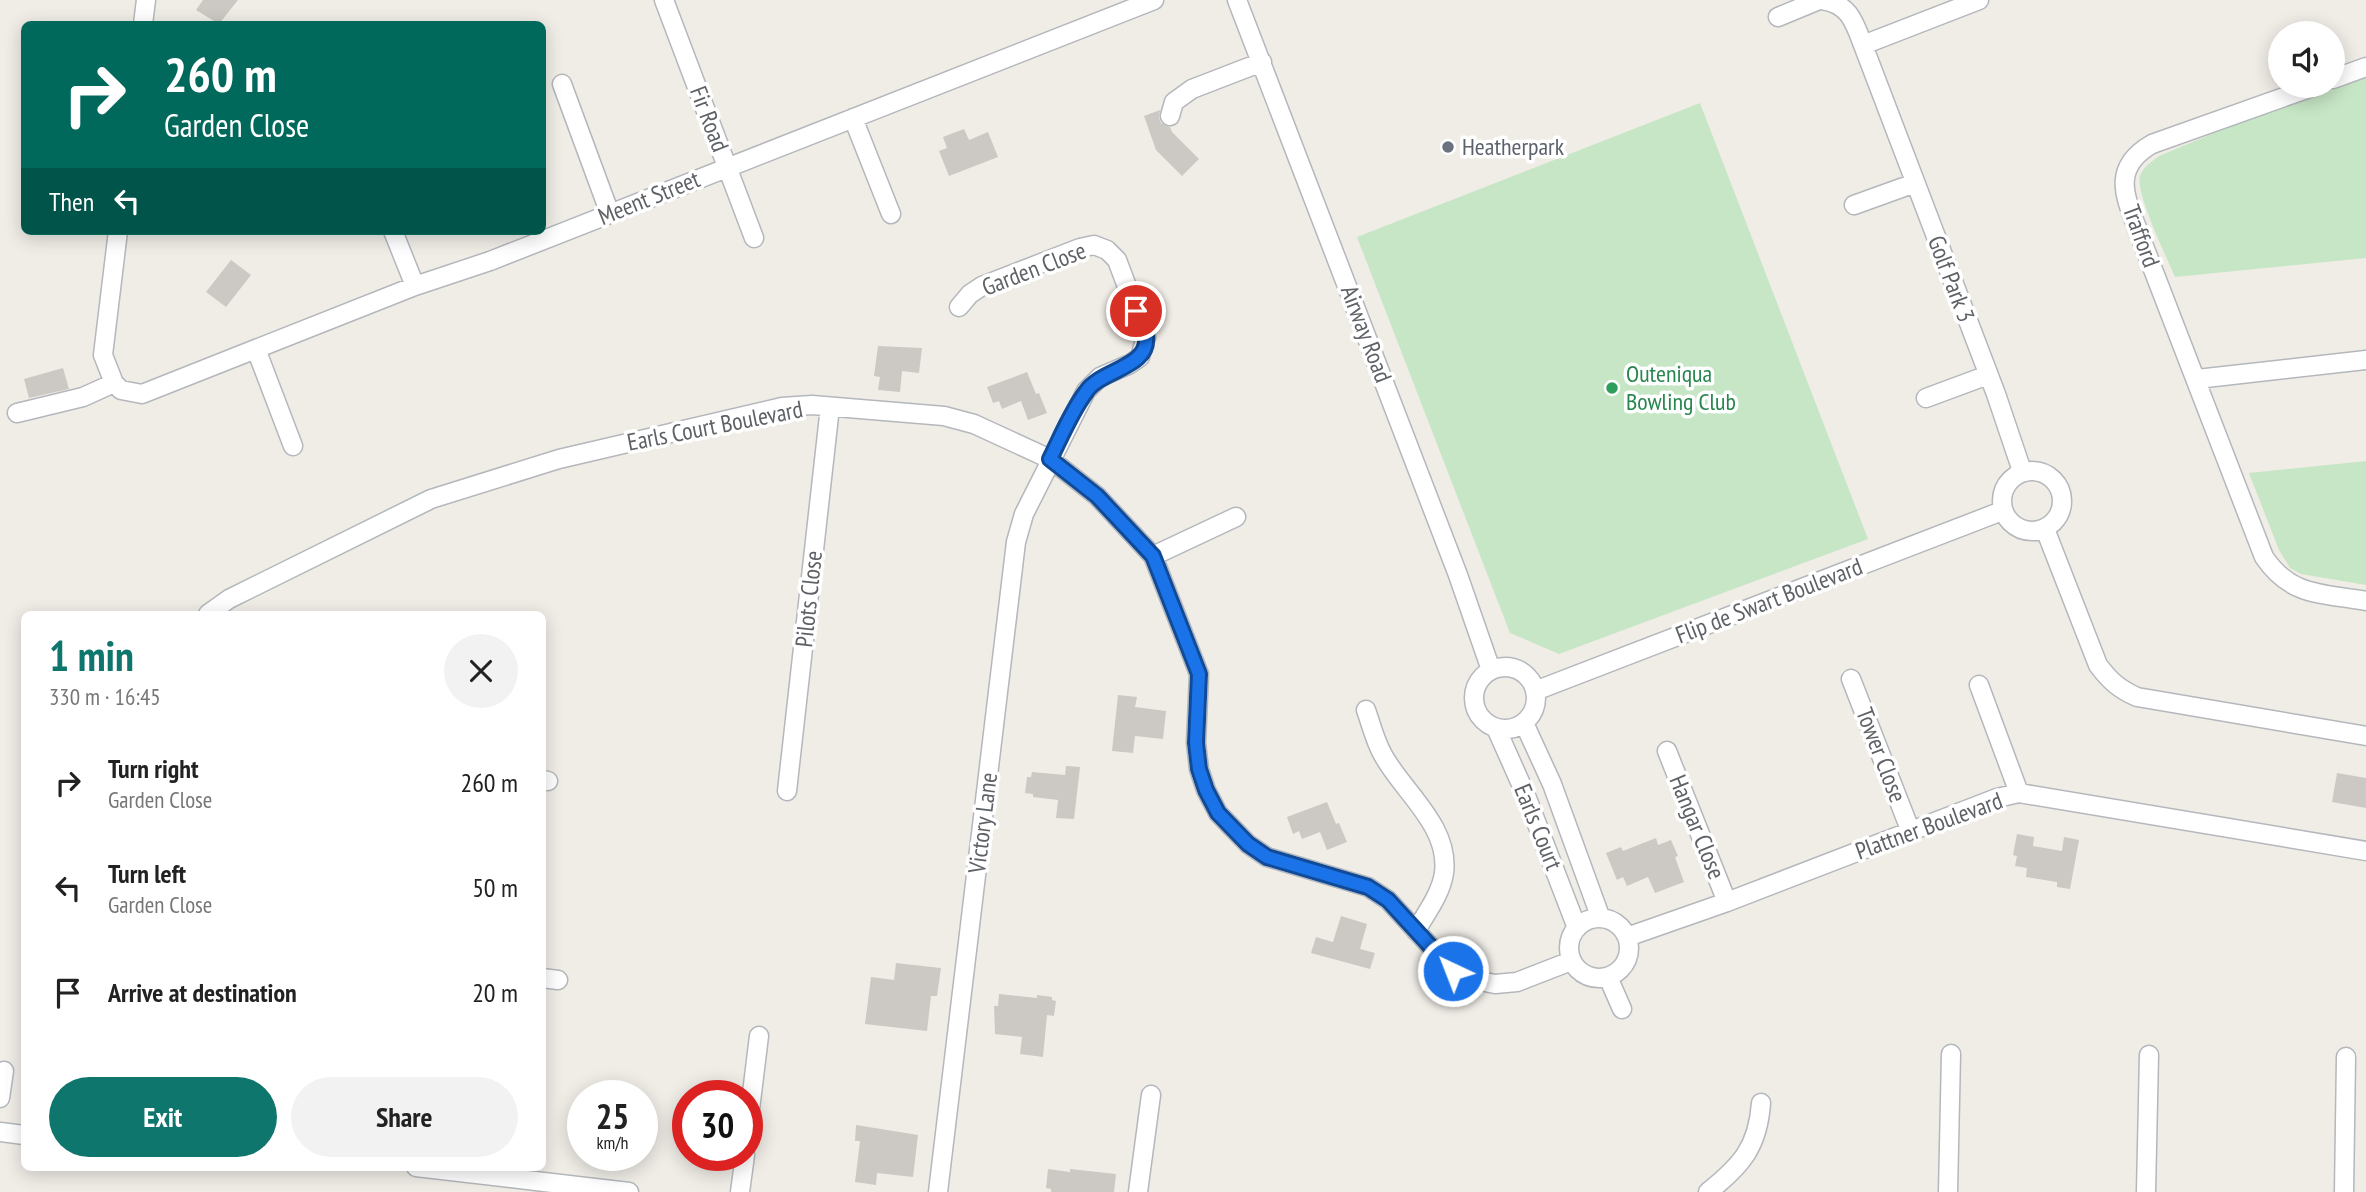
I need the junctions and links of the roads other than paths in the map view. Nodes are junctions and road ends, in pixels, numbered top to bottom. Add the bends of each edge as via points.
1 (146, 0) edge
2 (664, 0) edge
3 (1154, 0) edge
4 (1237, 0) edge
5 (1820, 0) edge
6 (1979, 0) edge
7 (1777, 17) dead end
8 (143, 21) edge
9 (1863, 45) junction
10 (1262, 62) junction
11 (2366, 68) edge
12 (2345, 75) edge
13 (562, 83) dead end
14 (2281, 98) edge
15 (1170, 116) dead end
16 (853, 118) junction
17 (727, 167) junction
18 (1915, 183) junction
19 (1854, 205) dead end
20 (610, 214) junction
21 (891, 214) dead end
22 (118, 235) edge
23 (395, 235) edge
24 (754, 238) dead end
25 (415, 286) junction
26 (959, 307) dead end
27 (256, 349) junction
28 (2366, 360) edge
29 (1988, 375) junction
30 (2197, 379) junction
31 (114, 383) junction
32 (1926, 398) dead end
33 (830, 407) junction
34 (17, 413) dead end
35 (293, 446) dead end
36 (1050, 459) junction
37 (2022, 471) junction
38 (2002, 511) junction
39 (1236, 517) dead end
40 (2045, 529) junction
41 (1153, 556) junction
42 (2366, 601) edge
43 (212, 611) edge
44 (1491, 670) junction
45 (1851, 678) dead end
46 (1979, 685) dead end
47 (1535, 691) junction
48 (1366, 710) dead end
49 (1524, 723) junction
50 (1496, 728) junction
51 (2366, 736) edge
52 (1667, 751) dead end
53 (788, 791) dead end
54 (2019, 793) junction
55 (1911, 832) junction
56 (2366, 851) edge
57 (1727, 902) junction
58 (1600, 916) junction
59 (1577, 928) junction
60 (1416, 931) junction
61 (1627, 937) junction
62 (1571, 961) junction
63 (1608, 977) junction
64 (1622, 1009) dead end
65 (759, 1037) dead end
66 (1951, 1054) dead end
67 (2150, 1055) dead end
68 (2346, 1057) dead end
69 (4, 1071) dead end
70 (754, 1080) edge
71 (1151, 1095) dead end
72 (0, 1098) edge
73 (1761, 1103) dead end
74 (0, 1132) edge
75 (21, 1135) edge
76 (450, 1171) edge
77 (743, 1171) edge
78 (629, 1192) edge
79 (740, 1192) edge
80 (938, 1192) edge
81 (1138, 1192) edge
82 (1708, 1192) edge
83 (1948, 1192) edge
84 (2146, 1192) edge
85 (2344, 1192) edge

1 - 8 street
2 - 17 street, Fir Road
3 - 16 street, Meent Street
4 - 10 street, Airway Road
5 - 7 street, Golf Park 3
5 - 9 street, Golf Park 3 via 1837,2 1853,19
6 - 9 street
9 - 18 street, Golf Park 3
10 - 15 street via 1186,93 1174,102
10 - 44 street, Airway Road
11 - 12 street
13 - 20 street
14 - 30 street, Trafford via 2152,144 2137,152 2128,165 2124,181 2127,200
16 - 17 street, Meent Street
16 - 21 street
17 - 20 street, Meent Street
17 - 24 street, Fir Road
18 - 19 street
18 - 29 street, Golf Park 3
20 - 25 street, Meent Street
22 - 31 street via 103,355
23 - 25 street
25 - 27 street, Meent Street
26 - 36 street, Garden Close via 982,286 1080,248 1094,245 1117,260 1146,337 1144,347 1140,357 1100,377 1086,391
27 - 31 street, Meent Street via 142,394 121,390
27 - 35 street
28 - 30 street
29 - 32 street
29 - 37 street, Golf Park 3
30 - 42 street, Trafford via 2272,569 2283,581 2304,590
31 - 34 street via 83,397
33 - 36 street, Earls Court Boulevard via 944,416 974,424
33 - 43 street, Earls Court Boulevard via 782,407 732,417 484,481 431,499
33 - 53 street, Pilots Close
36 - 41 street, Earls Court Boulevard via 1097,496
36 - 80 street, Victory Lane via 1016,542
37 - 38 street via 2006,486
37 - 40 street via 2046,474 2058,487 2062,509
38 - 40 street via 2018,526
38 - 47 street, Flip de Swart Boulevard
39 - 41 street
40 - 51 street via 2098,665 2120,689 2137,697
41 - 60 street, Earls Court Boulevard via 1199,674 1199,769 1218,813 1267,857 1368,887 1388,900
44 - 47 street via 1513,667 1531,680
44 - 50 street via 1480,679 1474,700 1483,720
45 - 55 street, Tower Close
46 - 54 street
47 - 49 street via 1534,709
48 - 60 street via 1383,755 1427,815 1443,853 1441,888
49 - 50 street
49 - 58 street, Earls Court via 1552,783
50 - 59 street, Earls Court
52 - 57 street, Hangar Close
54 - 55 street, Plattner Boulevard
54 - 56 street, Plattner Boulevard
55 - 57 street, Plattner Boulevard
57 - 61 street, Plattner Boulevard
58 - 59 street
58 - 61 street via 1615,922
59 - 62 street via 1570,940
60 - 62 street, Earls Court Boulevard via 1453,971 1495,984 1517,982
61 - 63 street via 1626,961
62 - 63 street via 1584,974
63 - 64 street
65 - 70 street
66 - 83 street
67 - 84 street
68 - 85 street
69 - 72 street
71 - 81 street
73 - 82 street via 1760,1122 1743,1160
74 - 75 street
76 - 78 street
77 - 79 street

